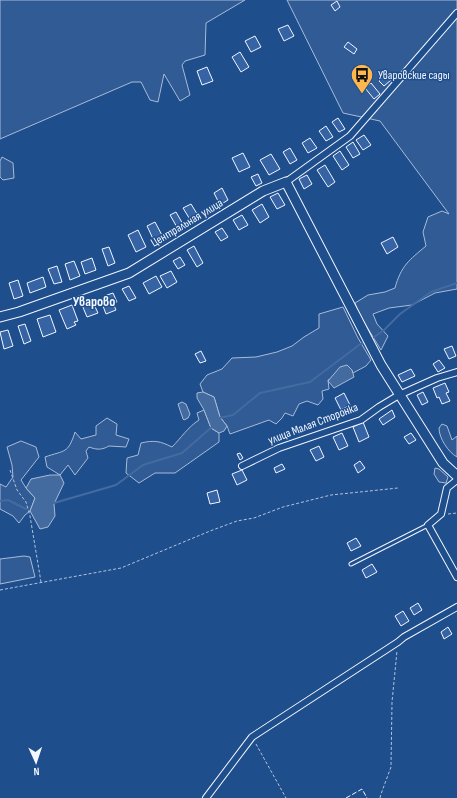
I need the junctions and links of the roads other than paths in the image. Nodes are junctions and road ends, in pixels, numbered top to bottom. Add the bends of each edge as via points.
1 (457, 13) edge
2 (286, 182) junction
3 (0, 317) edge
4 (457, 372) edge
5 (400, 395) junction
6 (242, 466) dead end
7 (457, 476) edge
8 (457, 480) edge
9 (428, 525) junction
10 (351, 564) dead end
11 (457, 577) edge
12 (457, 607) edge
13 (206, 798) edge

1 - 2 street, Центральная улица via 350,136
2 - 3 street, Центральная улица via 264,191 129,273
2 - 5 street via 381,365
4 - 5 street, улица Малая Сторонка
5 - 6 street, улица Малая Сторонка via 361,420 279,448
5 - 7 street via 443,462
8 - 9 street via 447,488 441,514
9 - 10 lane
9 - 11 street
12 - 13 street via 404,637 252,737

